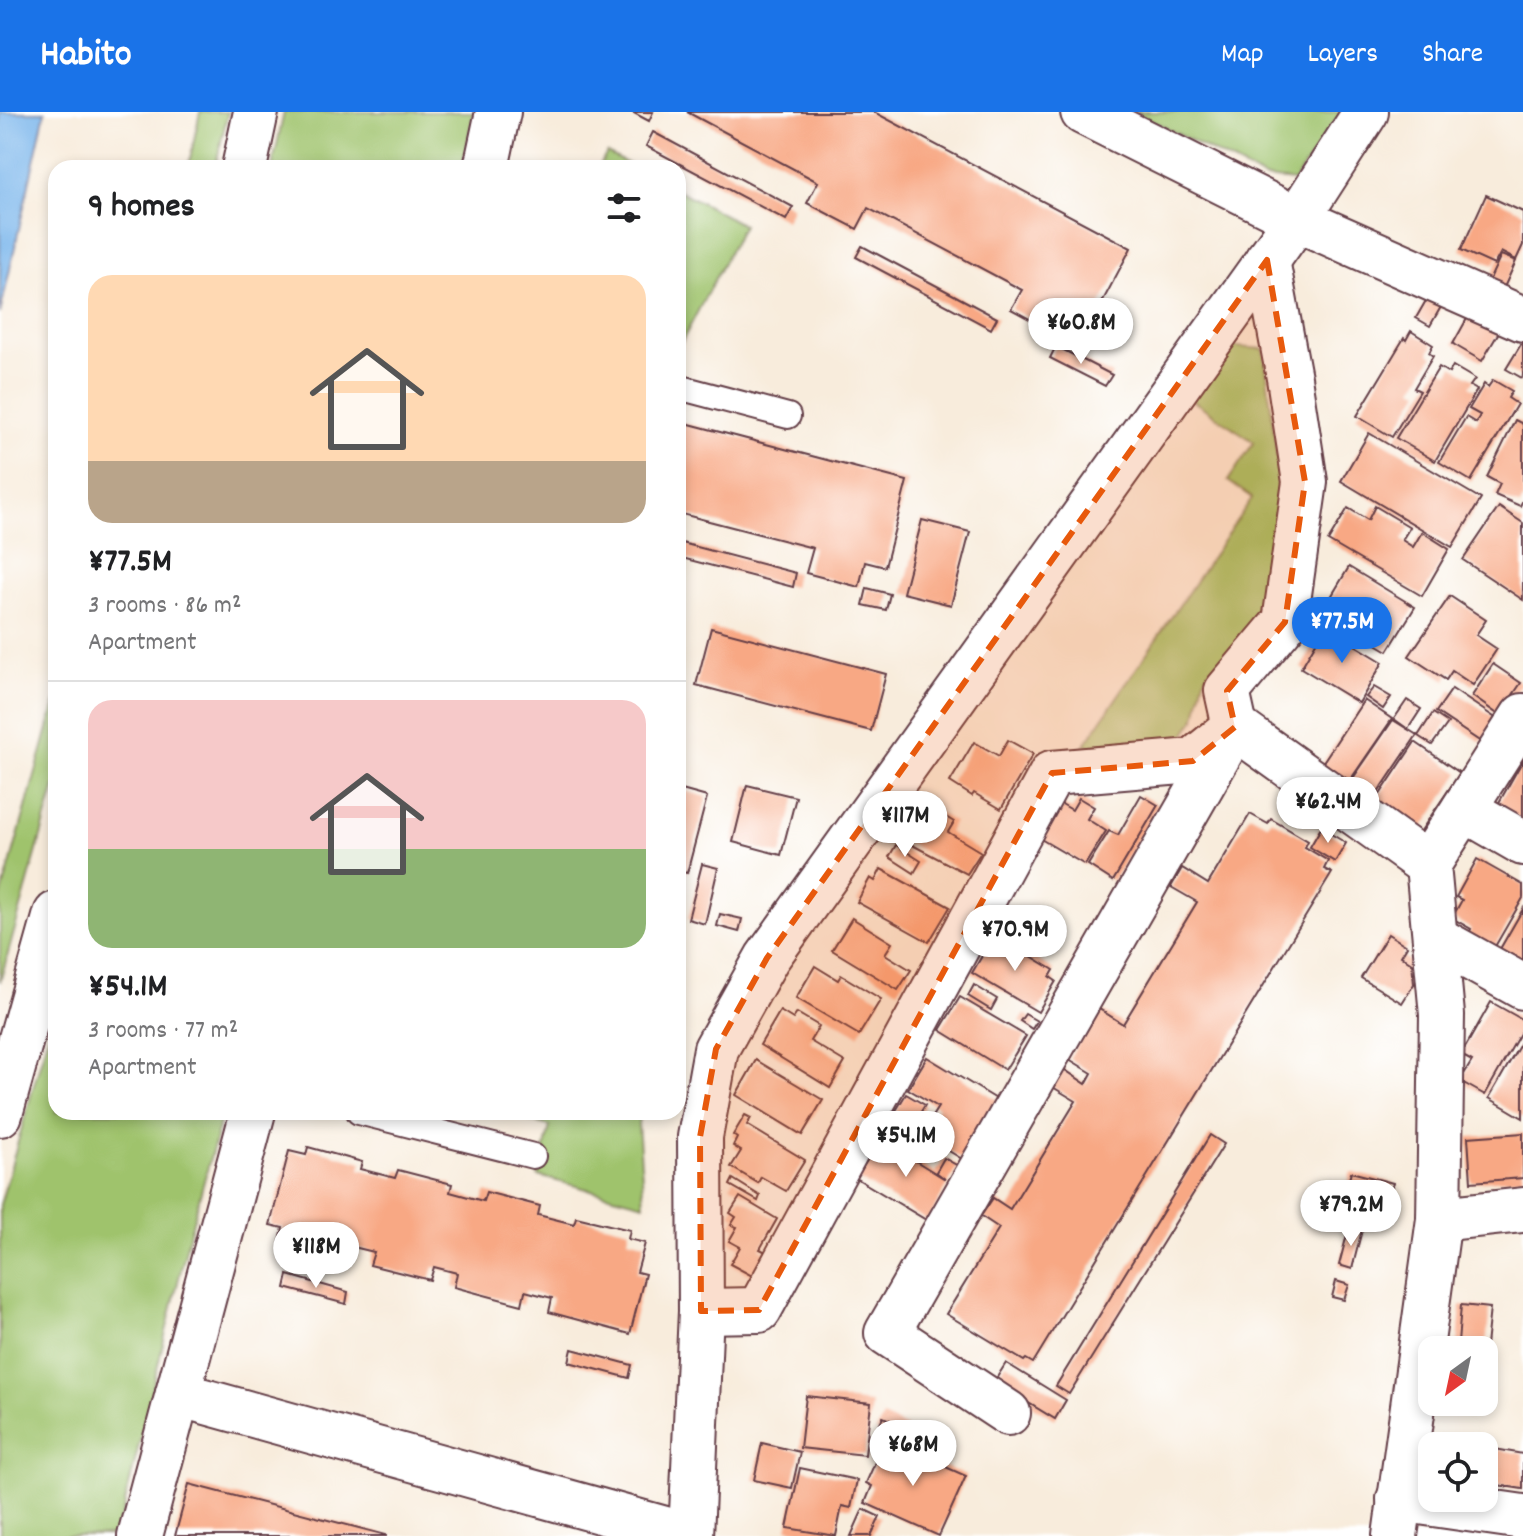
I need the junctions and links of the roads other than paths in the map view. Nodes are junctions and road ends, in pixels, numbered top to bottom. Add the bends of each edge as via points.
1 (256, 112) edge
2 (498, 112) edge
3 (1083, 112) edge
4 (1366, 112) edge
5 (246, 160) edge
6 (488, 160) edge
7 (1297, 219) junction
8 (1267, 260) junction
9 (1523, 319) edge
10 (686, 389) edge
11 (788, 416) dead end
12 (1523, 716) edge
13 (1235, 727) junction
14 (1464, 809) junction
15 (1523, 843) edge
16 (1428, 865) junction
17 (1435, 938) junction
18 (48, 943) edge
19 (1523, 987) edge
20 (0, 1114) edge
21 (251, 1120) edge
22 (391, 1120) edge
23 (533, 1156) dead end
24 (1523, 1210) edge
25 (1439, 1219) junction
26 (701, 1311) junction
27 (178, 1394) junction
28 (1008, 1413) dead end
29 (1397, 1517) edge
30 (1523, 1517) edge
31 (140, 1536) edge
32 (691, 1536) edge

1 - 5 street
2 - 6 street
3 - 7 street
4 - 7 street
7 - 8 street
7 - 9 street
8 - 13 street via 1305,482 1285,622 1227,691
8 - 26 street via 767,958 716,1049 700,1137
10 - 11 lane
12 - 14 street
13 - 16 street
13 - 26 street via 1193,761 1052,773 759,1310
13 - 28 street via 887,1333
14 - 15 street
14 - 16 street
16 - 17 street
17 - 19 street
17 - 25 street via 1442,1015
18 - 20 street
21 - 27 street
22 - 23 lane
24 - 25 street
25 - 29 street
26 - 32 street
27 - 31 street
27 - 32 street
29 - 30 street

